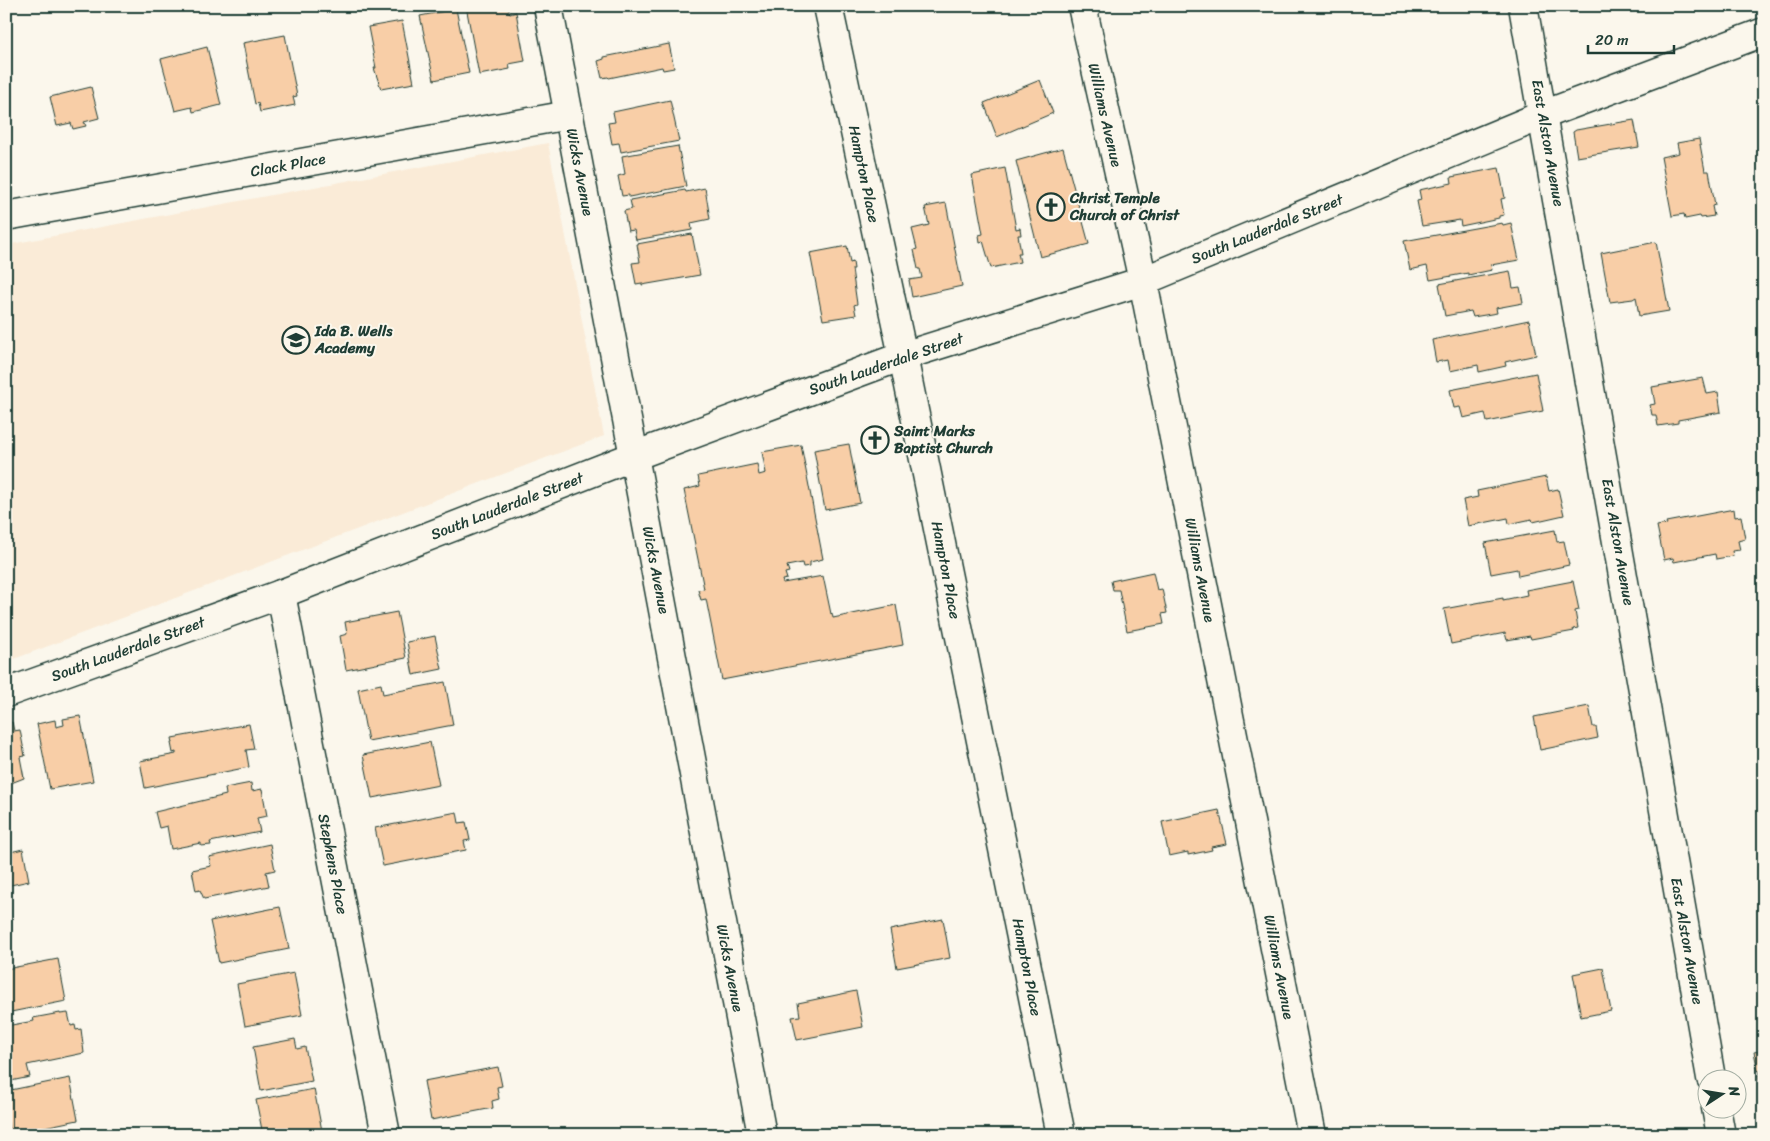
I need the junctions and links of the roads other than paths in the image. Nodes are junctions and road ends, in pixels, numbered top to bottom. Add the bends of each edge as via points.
1 (548, 6) edge
2 (828, 6) edge
3 (1082, 6) edge
4 (1523, 6) edge
5 (1764, 32) edge
6 (569, 114) junction
7 (1543, 115) junction
8 (6, 216) edge
9 (1143, 281) junction
10 (903, 356) junction
11 (634, 456) junction
12 (281, 594) junction
13 (6, 693) edge
14 (1709, 1068) edge
15 (1718, 1118) edge
16 (386, 1135) edge
17 (762, 1135) edge
18 (1061, 1135) edge
19 (1312, 1135) edge
20 (1721, 1135) edge

1 - 6 street, Wicks Avenue
2 - 10 street, Hampton Place
3 - 9 street, Williams Avenue
4 - 7 street, East Alston Avenue
5 - 7 street, South Lauderdale Street
6 - 8 street, Clack Place
6 - 11 street, Wicks Avenue
7 - 9 street, South Lauderdale Street
7 - 14 street, East Alston Avenue
9 - 10 street, South Lauderdale Street
9 - 19 street, Williams Avenue
10 - 11 street, South Lauderdale Street
10 - 18 street, Hampton Place
11 - 12 street, South Lauderdale Street
11 - 17 street, Wicks Avenue
12 - 13 street, South Lauderdale Street
12 - 16 street, Stephens Place
15 - 20 street

